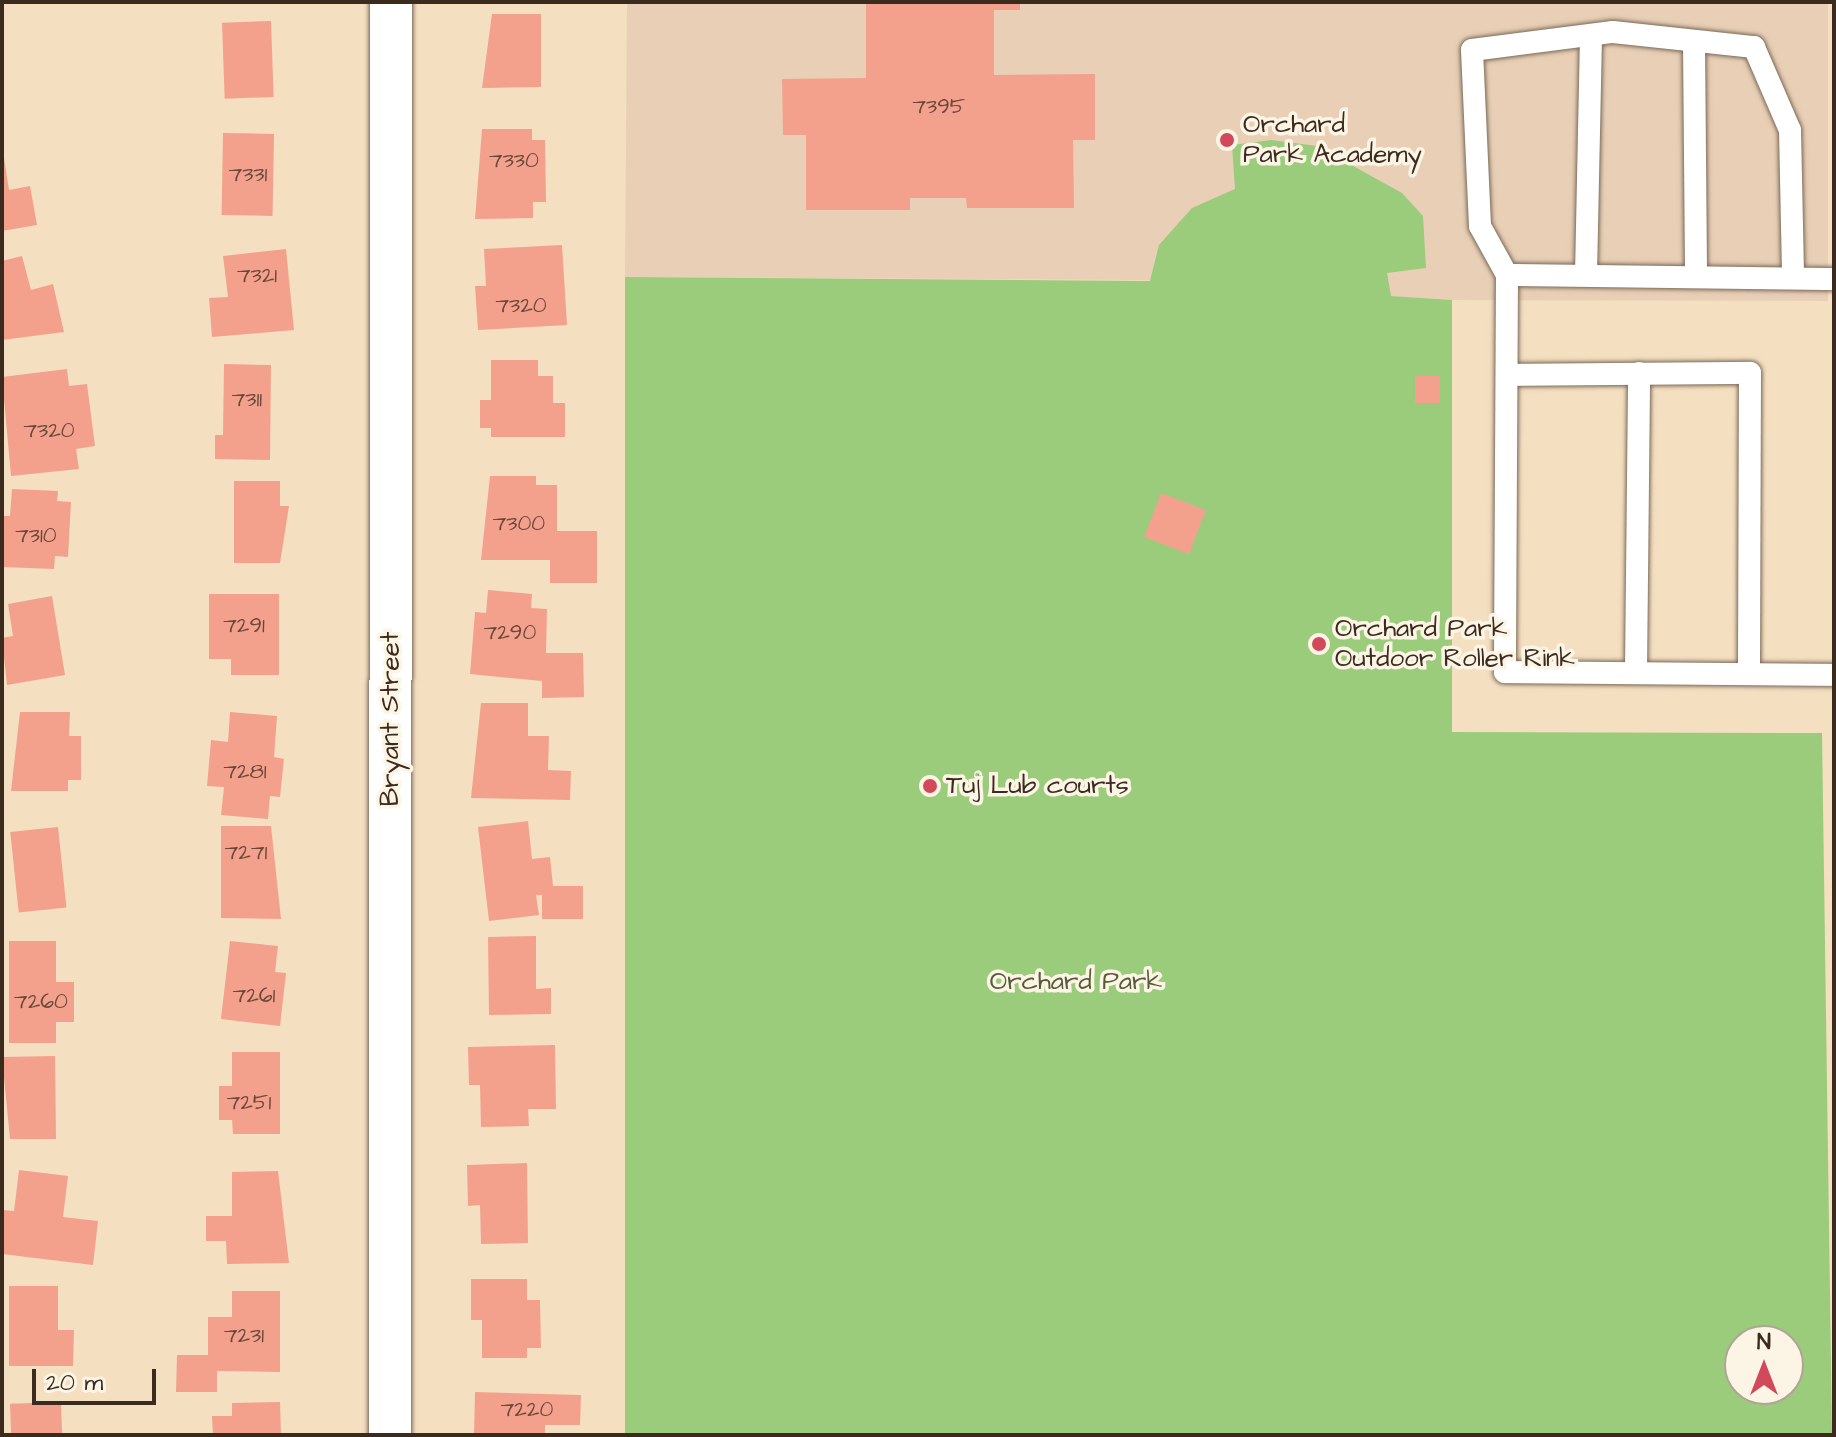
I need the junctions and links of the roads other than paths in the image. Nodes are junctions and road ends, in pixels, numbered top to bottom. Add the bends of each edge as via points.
1 (391, 2) edge
2 (1591, 35) junction
3 (1694, 41) junction
4 (1507, 275) junction
5 (1586, 275) junction
6 (1696, 277) junction
7 (1793, 278) junction
8 (1834, 279) edge
9 (1639, 373) junction
10 (1507, 375) junction
11 (1636, 672) junction
12 (1749, 674) junction
13 (1834, 675) edge
14 (390, 1435) edge

1 - 14 street, Bryant Street
2 - 3 lane
2 - 4 lane via 1472,50 1480,226
2 - 5 lane
3 - 6 lane
3 - 7 lane via 1754,47 1790,130
4 - 5 lane
4 - 10 lane
5 - 6 lane
6 - 7 lane
7 - 8 lane
9 - 10 lane
9 - 11 lane
9 - 12 lane via 1750,373
10 - 11 lane via 1505,672
11 - 12 lane
12 - 13 lane

